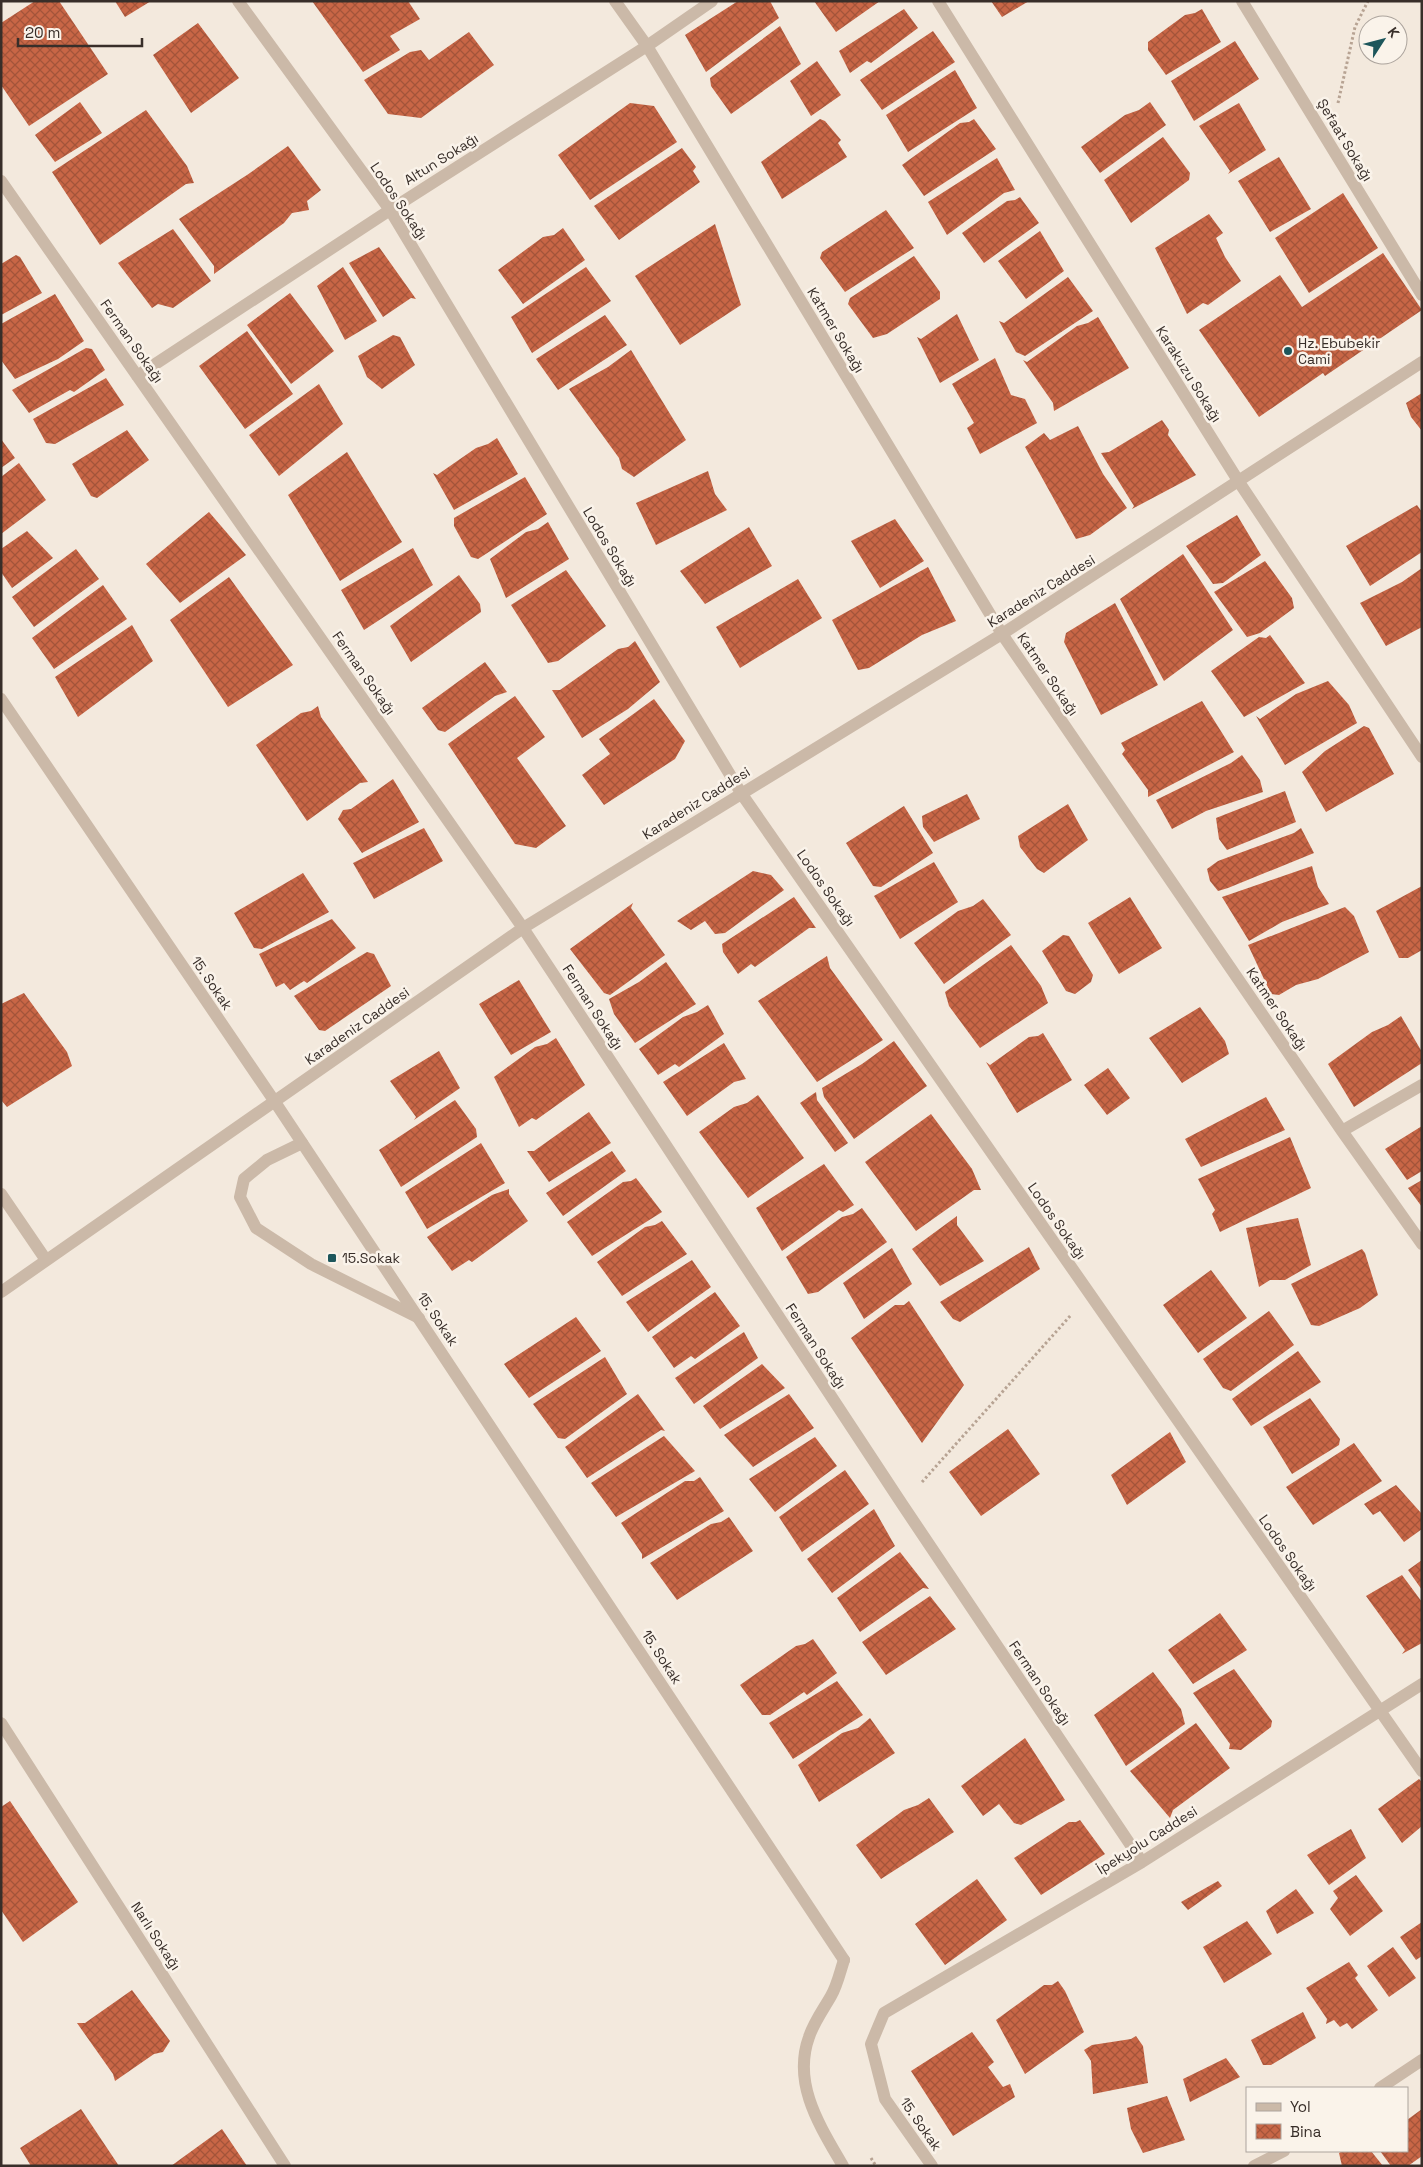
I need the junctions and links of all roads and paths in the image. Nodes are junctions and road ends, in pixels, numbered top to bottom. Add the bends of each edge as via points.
1 (238, 1) edge
2 (615, 1) edge
3 (712, 1) edge
4 (938, 1) edge
5 (1242, 1) edge
6 (1368, 1) edge
7 (647, 46) junction
8 (1330, 144) junction
9 (1, 181) edge
10 (390, 210) junction
11 (1422, 295) edge
12 (1422, 362) edge
13 (138, 376) junction
14 (1239, 482) junction
15 (1002, 634) junction
16 (1, 699) edge
17 (1422, 757) edge
18 (741, 793) junction
19 (523, 928) junction
20 (1422, 1085) edge
21 (275, 1102) junction
22 (1342, 1131) junction
23 (302, 1143) junction
24 (1, 1194) edge
25 (1422, 1244) edge
26 (46, 1260) junction
27 (1, 1292) edge
28 (1089, 1294) junction
29 (419, 1318) junction
30 (902, 1504) junction
31 (1422, 1684) edge
32 (1379, 1710) junction
33 (1, 1723) edge
34 (1422, 1771) edge
35 (1142, 1862) junction
36 (884, 2013) joint
37 (1422, 2060) edge
38 (1382, 2087) edge
39 (1282, 2152) edge
40 (285, 2166) edge
41 (843, 2166) edge
42 (932, 2166) edge
43 (1254, 2166) edge

1 - 10 street, Lodos Sokağı
2 - 7 street, Katmer Sokağı
3 - 7 street, Altun Sokağı
4 - 14 street, Karakuzu Sokağı
5 - 8 street, Şefaat Sokağı
6 - 8 path via 1355,27
7 - 10 street, Altun Sokağı
7 - 15 street, Katmer Sokağı
8 - 11 street, Şefaat Sokağı
9 - 13 street, Ferman Sokağı
10 - 13 street, Altun Sokağı
10 - 18 street, Lodos Sokağı
12 - 14 street, Karadeniz Caddesi
13 - 19 street, Ferman Sokağı
14 - 15 street, Karadeniz Caddesi
14 - 17 street, Karakuzu Sokağı
15 - 18 street, Karadeniz Caddesi
15 - 22 street, Katmer Sokağı
16 - 21 street, 15. Sokak
18 - 19 street, Karadeniz Caddesi
18 - 28 street, Lodos Sokağı
19 - 21 street, Karadeniz Caddesi
19 - 30 street, Ferman Sokağı
20 - 22 street
21 - 23 street, 15. Sokak
21 - 26 street, Karadeniz Caddesi
22 - 25 street, Katmer Sokağı
23 - 29 street, 15. Sokak
23 - 29 street via 267,1160 244,1179 240,1197 256,1228 311,1264
24 - 26 street
26 - 27 street, Karadeniz Caddesi
28 - 30 path
28 - 32 street, Lodos Sokağı
29 - 41 street, 15. Sokak via 844,1960 832,1995 809,2037 804,2056 808,2098
30 - 35 street, Ferman Sokağı
31 - 32 street, İpekyolu Caddesi
32 - 34 street, Lodos Sokağı
32 - 35 street, İpekyolu Caddesi
33 - 40 street, Narlı Sokağı
35 - 36 street, İpekyolu Caddesi
36 - 42 street, 15. Sokak via 871,2044 885,2098
37 - 38 street
39 - 43 street

